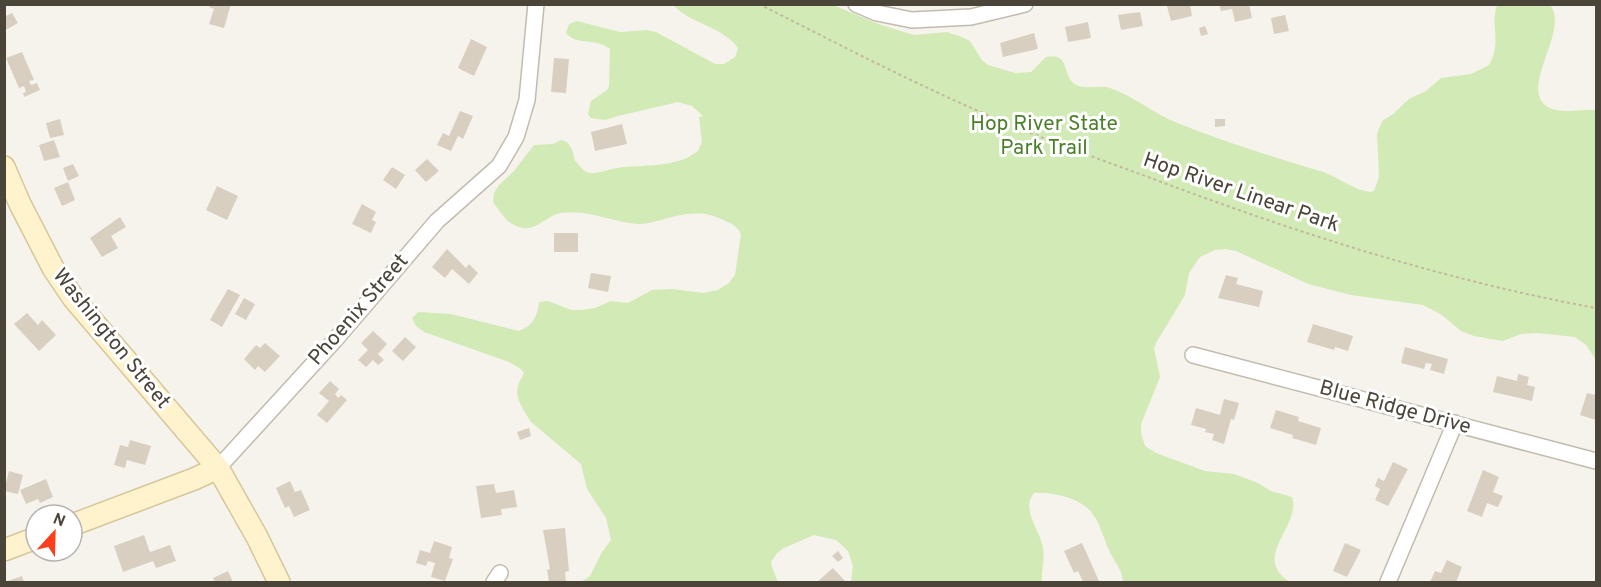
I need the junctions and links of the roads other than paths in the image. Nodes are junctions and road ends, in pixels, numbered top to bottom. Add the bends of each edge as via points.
1 (536, 4) edge
2 (856, 4) edge
3 (1025, 4) edge
4 (4, 167) edge
5 (1193, 355) dead end
6 (1455, 423) junction
7 (1596, 461) edge
8 (218, 468) junction
9 (84, 520) edge
10 (24, 542) edge
11 (4, 550) edge
12 (279, 582) edge
13 (1388, 582) edge

1 - 8 street, Phoenix Street via 527,100 516,137 499,166 437,221
2 - 3 street via 912,20 971,17
4 - 8 street, Washington Street via 49,261 74,299
5 - 6 street, Blue Ridge Drive
6 - 7 street, Blue Ridge Drive
6 - 13 street
8 - 9 street, Phoenix Street
8 - 12 street, Washington Street
10 - 11 street

